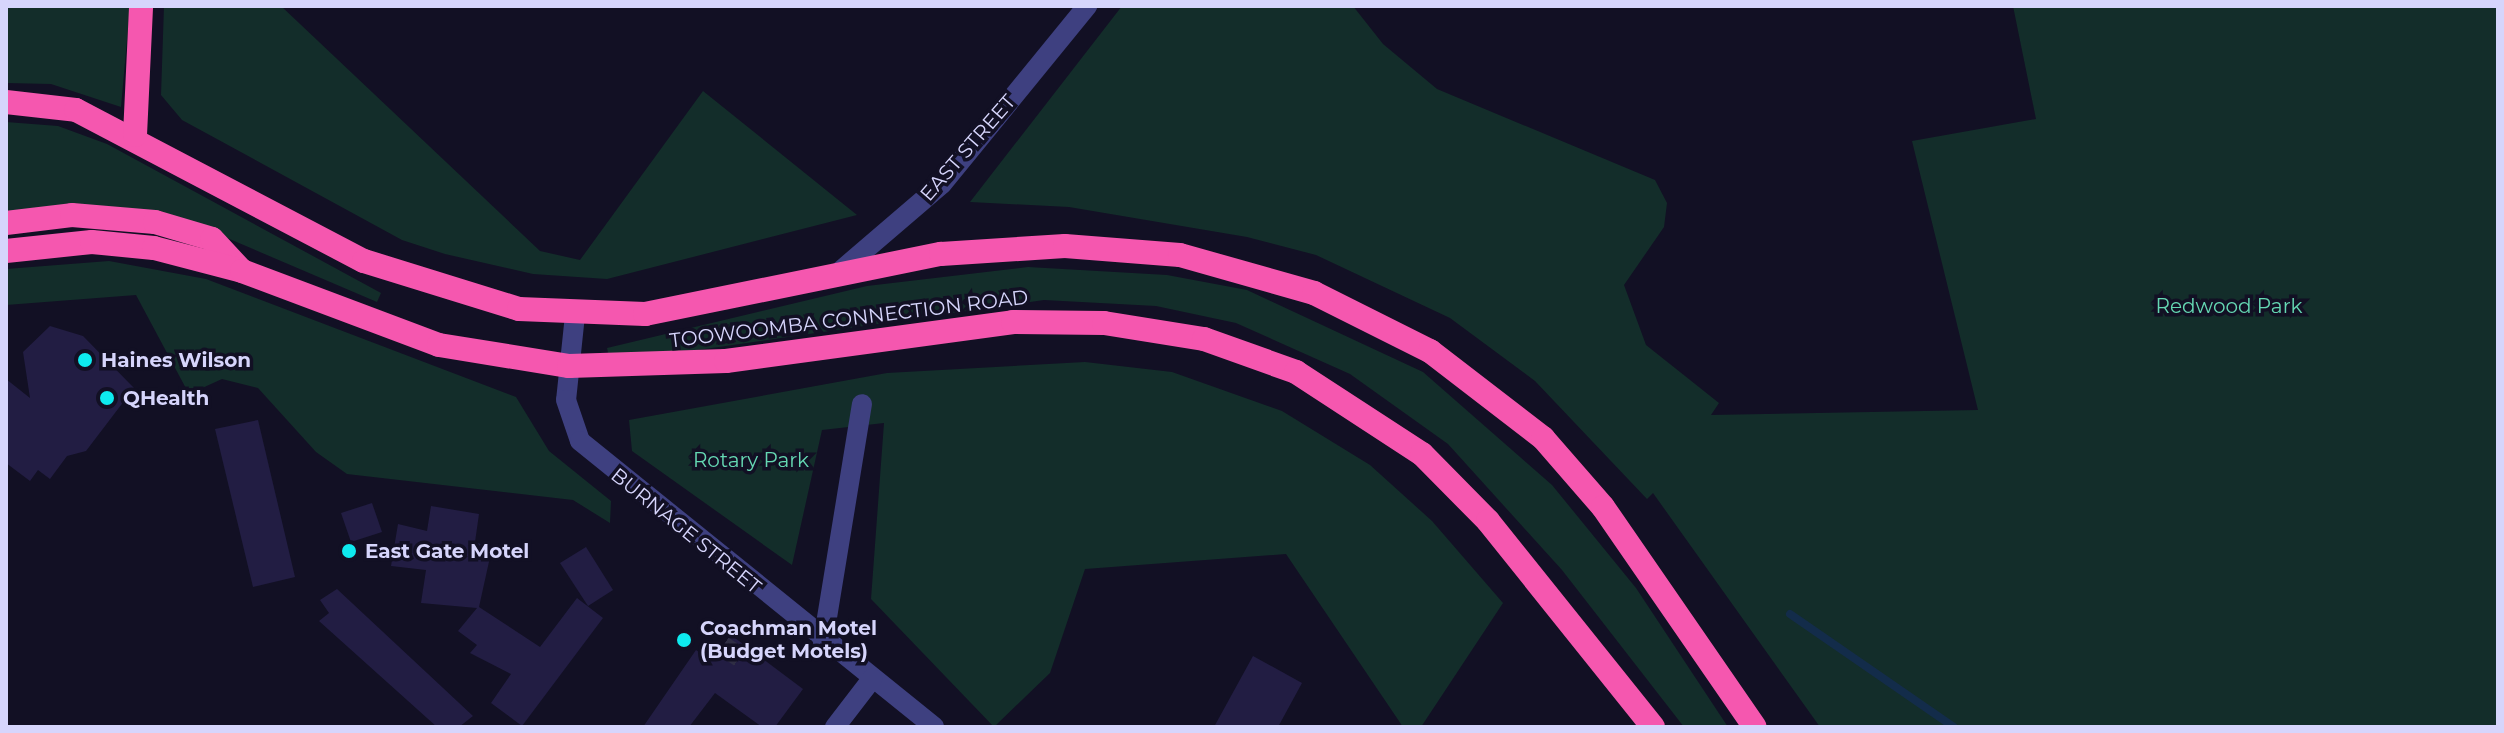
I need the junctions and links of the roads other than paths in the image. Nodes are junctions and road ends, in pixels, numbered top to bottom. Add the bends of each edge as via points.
1 (141, 6) edge
2 (1087, 6) edge
3 (6, 102) edge
4 (135, 135) junction
5 (6, 223) edge
6 (6, 251) edge
7 (242, 271) junction
8 (835, 276) junction
9 (575, 315) junction
10 (569, 366) junction
11 (862, 404) dead end
12 (823, 642) junction
13 (872, 679) junction
14 (835, 727) edge
15 (934, 727) edge
16 (1653, 727) edge
17 (1755, 727) edge

1 - 4 highway
2 - 8 street, EAST STREET via 942,184
3 - 4 highway, TOOWOOMBA CONNECTION ROAD via 56,105
4 - 9 highway, TOOWOOMBA CONNECTION ROAD via 364,261 472,298
5 - 7 highway via 72,215 155,222 212,239
6 - 7 highway, TOOWOOMBA CONNECTION ROAD via 124,243
7 - 10 highway, TOOWOOMBA CONNECTION ROAD via 439,345
8 - 9 highway, TOOWOOMBA CONNECTION ROAD via 695,307
8 - 17 highway, TOOWOOMBA CONNECTION ROAD via 941,254 1116,248 1223,264 1369,317 1430,351 1543,438 1618,526
9 - 10 street, BURNAGE STREET
10 - 12 street, BURNAGE STREET via 567,409 580,441
10 - 16 highway, TOOWOOMBA CONNECTION ROAD via 726,361 1053,321 1149,328 1253,354 1342,397 1422,454 1488,521
11 - 12 street
12 - 13 street, BURNAGE STREET
13 - 14 street
13 - 15 street, BURNAGE STREET

